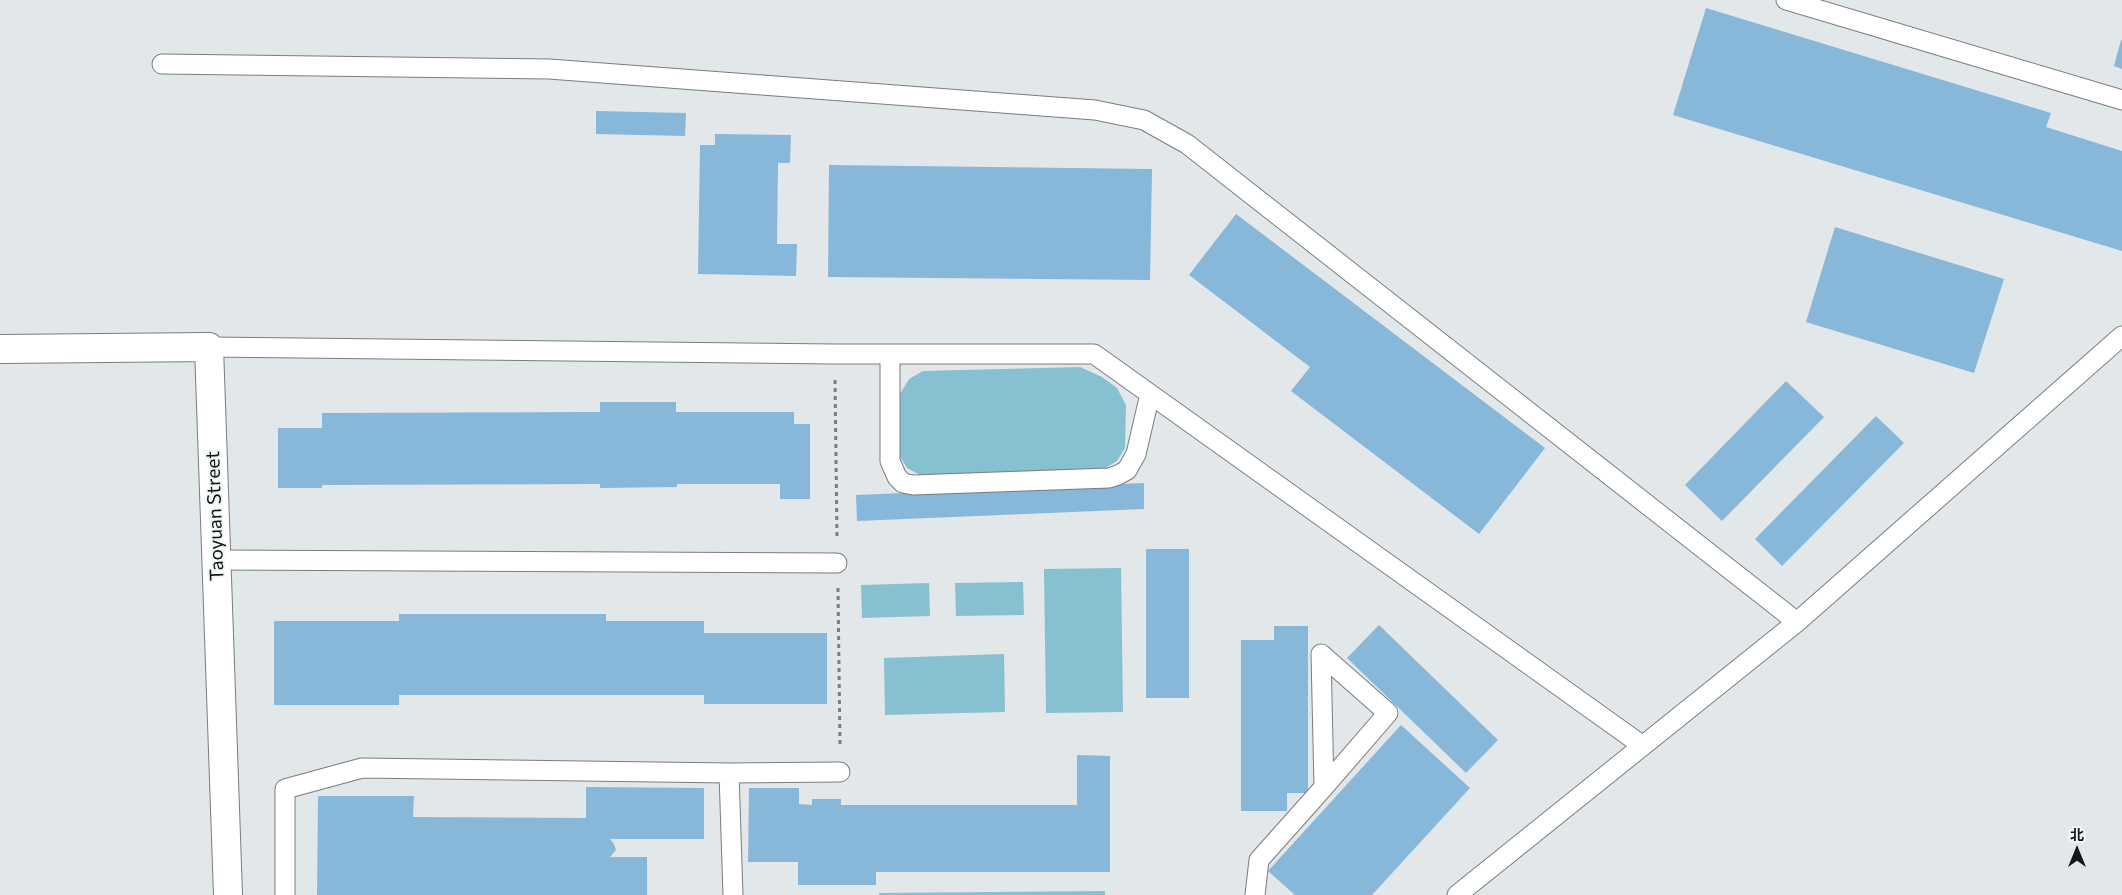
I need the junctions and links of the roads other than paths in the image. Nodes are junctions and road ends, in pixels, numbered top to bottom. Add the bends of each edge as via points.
1 (1786, 0) edge
2 (162, 64) dead end
3 (2122, 100) edge
4 (2122, 336) edge
5 (209, 347) junction
6 (0, 349) edge
7 (890, 354) junction
8 (1150, 394) junction
9 (216, 560) junction
10 (837, 563) dead end
11 (1797, 622) junction
12 (1643, 746) junction
13 (840, 772) dead end
14 (729, 773) junction
15 (1324, 787) junction
16 (228, 895) edge
17 (285, 895) edge
18 (733, 895) edge
19 (1256, 895) edge
20 (1457, 895) edge

1 - 3 lane
2 - 11 lane via 549,69 1094,110 1144,120 1187,144
4 - 11 lane
5 - 6 street
5 - 7 lane
5 - 9 street, Taoyuan Street
7 - 8 lane via 1094,354
7 - 8 lane via 890,461 897,477 912,485 1109,478 1118,475 1127,470 1136,454
8 - 12 lane
9 - 10 lane
9 - 16 street, Taoyuan Street
11 - 12 lane
12 - 20 lane
13 - 14 lane
14 - 17 lane via 362,768 285,789
14 - 18 lane
15 - 15 lane via 1388,713 1321,654 1321,673
15 - 19 lane via 1259,860

